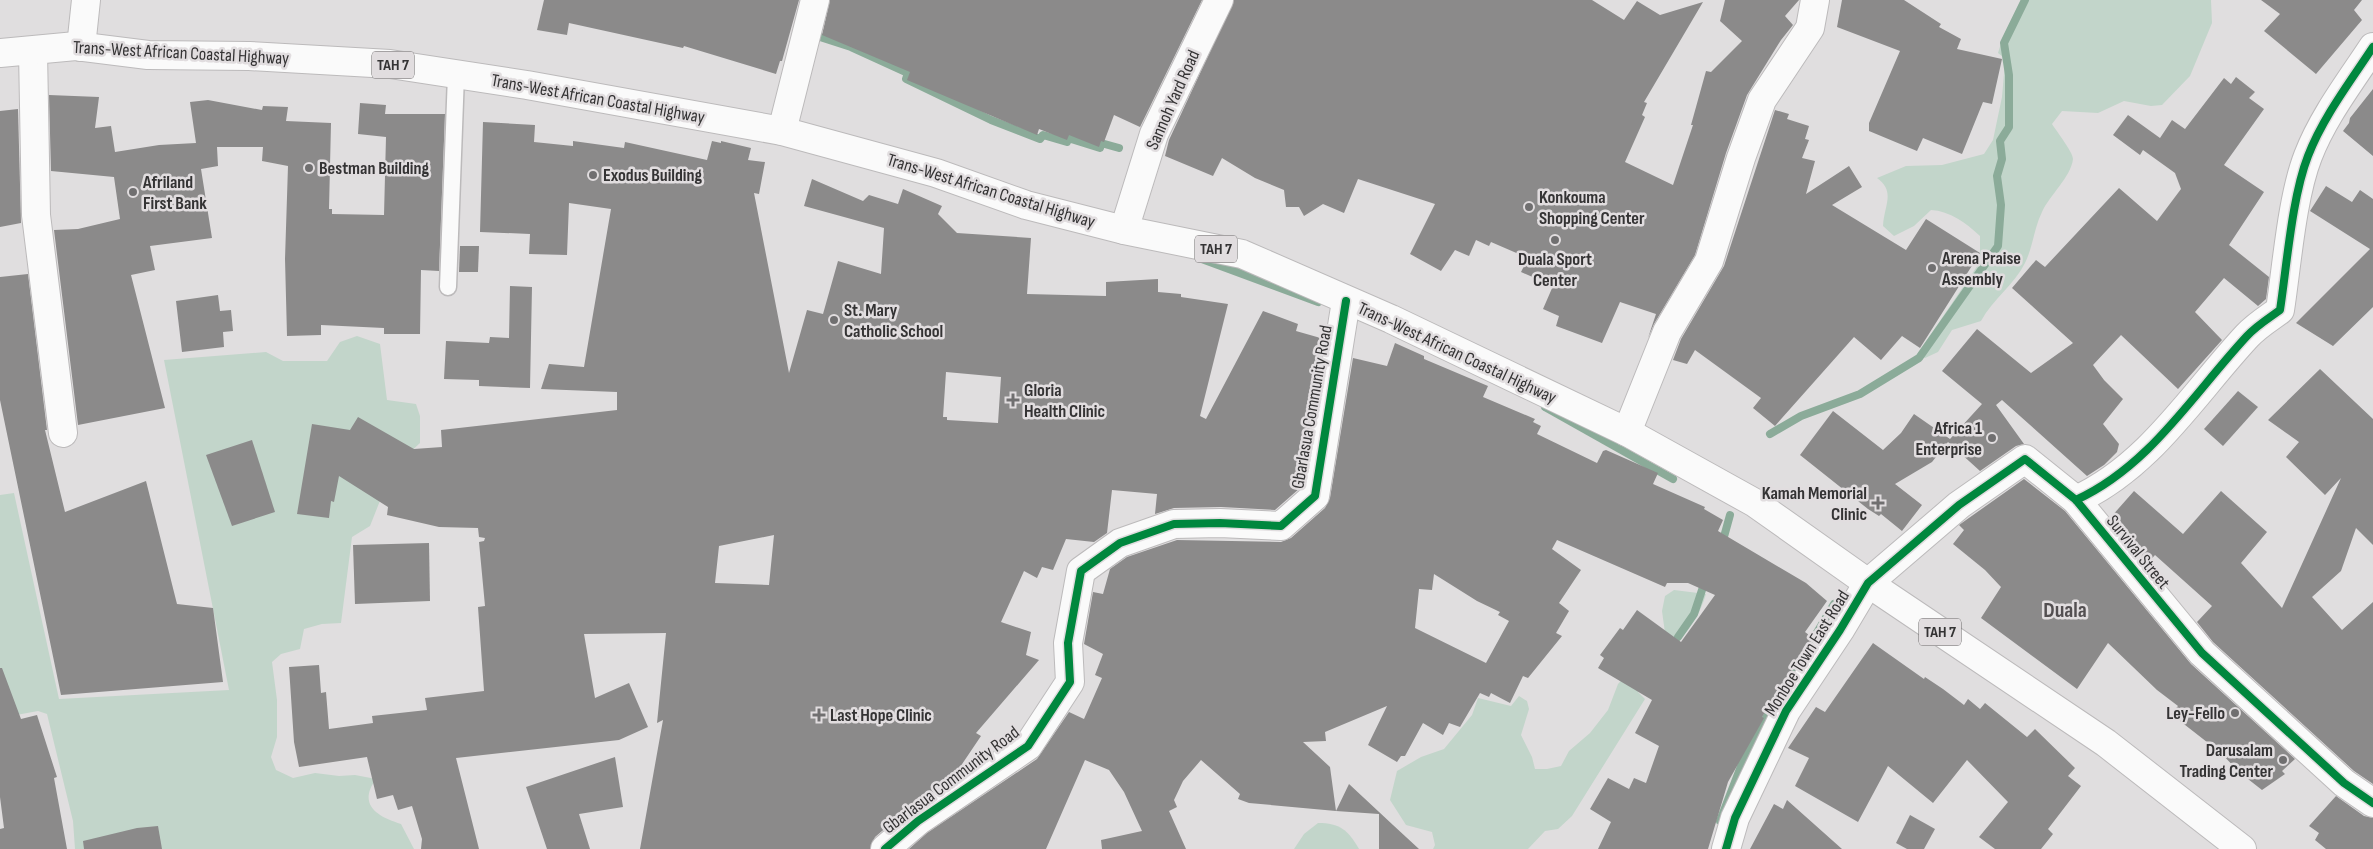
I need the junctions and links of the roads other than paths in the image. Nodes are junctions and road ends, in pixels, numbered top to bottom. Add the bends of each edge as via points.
1 (86, 0) edge
2 (815, 0) edge
3 (1219, 0) edge
4 (1815, 0) edge
5 (80, 47) junction
6 (2373, 47) edge
7 (33, 51) junction
8 (0, 53) edge
9 (456, 74) junction
10 (782, 131) junction
11 (1124, 230) junction
12 (448, 287) dead end
13 (1346, 301) junction
14 (1627, 432) junction
15 (63, 433) dead end
16 (2076, 500) junction
17 (1868, 583) junction
18 (2373, 803) edge
19 (885, 849) edge
20 (1726, 849) edge
21 (2242, 849) edge

1 - 5 main road
2 - 10 main road
3 - 11 main road, Sannoh Yard Road via 1154,134
4 - 14 main road via 1810,28 1762,100 1709,261 1667,332
5 - 7 main road, Trans-West African Coastal Highway / TAH 7
5 - 9 main road, Trans-West African Coastal Highway / TAH 7 via 148,55 249,56 390,64
6 - 16 main road via 2341,95 2308,156 2297,200 2280,310 2248,335 2171,426 2127,468 2100,490
7 - 8 main road, Trans-West African Coastal Highway / TAH 7
7 - 15 main road via 36,215
9 - 10 main road, Trans-West African Coastal Highway / TAH 7
9 - 12 lane
10 - 11 main road, Trans-West African Coastal Highway / TAH 7 via 936,173 1026,205
11 - 13 main road, Trans-West African Coastal Highway / TAH 7 via 1242,254
13 - 14 main road, Trans-West African Coastal Highway / TAH 7 via 1391,319
13 - 19 main road, Gbarlasua Community Road via 1314,496 1281,526 1174,524 1120,542 1082,571 1068,643 1070,682 1028,746 918,821
14 - 17 main road, Trans-West African Coastal Highway / TAH 7 via 1755,503
16 - 17 main road, Survival Street via 2026,459 1959,505
16 - 18 main road, Survival Street via 2202,653 2344,783
17 - 20 main road, Monboe Town East Road via 1786,711 1735,818
17 - 21 main road, Trans-West African Coastal Highway / TAH 7 via 2106,743

